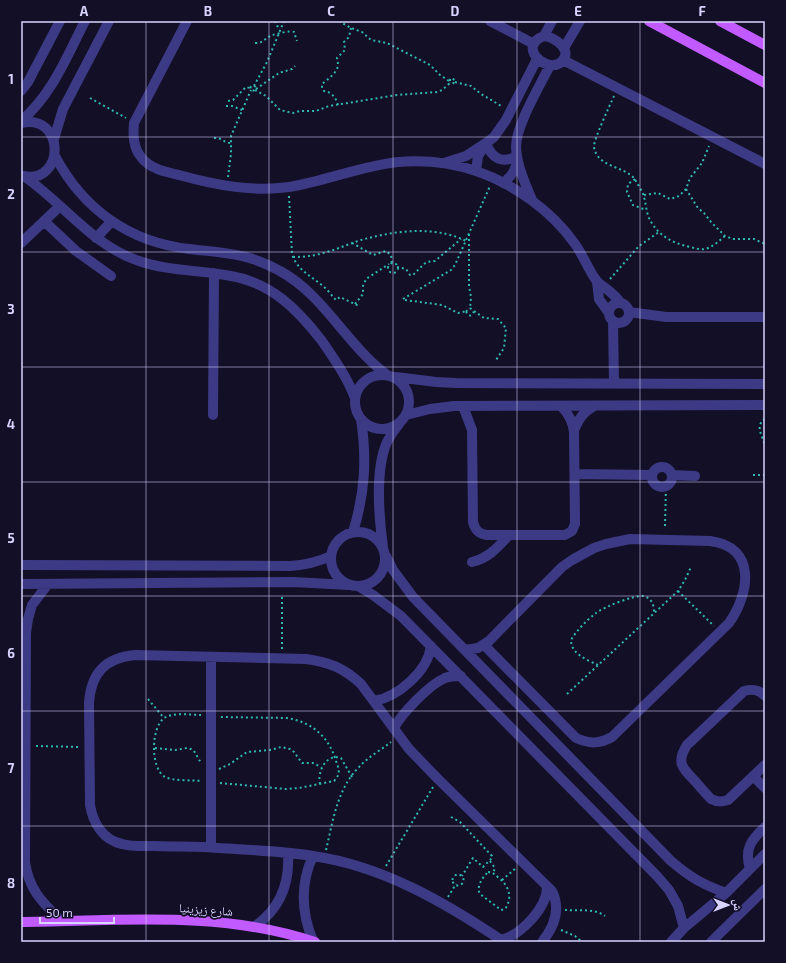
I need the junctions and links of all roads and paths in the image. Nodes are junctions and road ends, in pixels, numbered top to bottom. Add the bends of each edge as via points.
1 (60, 21) edge
2 (85, 21) edge
3 (109, 21) edge
4 (186, 21) edge
5 (275, 21) edge
6 (284, 21) edge
7 (339, 21) edge
8 (490, 21) edge
9 (552, 21) edge
10 (580, 21) edge
11 (649, 21) edge
12 (720, 21) edge
13 (281, 28) junction
14 (351, 28) junction
15 (278, 35) junction
16 (544, 36) junction
17 (298, 40) dead end
18 (255, 43) dead end
19 (534, 44) junction
20 (765, 45) edge
21 (564, 48) junction
22 (538, 59) junction
23 (563, 60) junction
24 (550, 65) junction
25 (296, 66) dead end
26 (450, 82) junction
27 (455, 82) junction
28 (765, 83) edge
29 (254, 86) junction
30 (617, 88) junction
31 (251, 89) junction
32 (255, 90) junction
33 (21, 91) edge
34 (90, 98) dead end
35 (228, 101) dead end
36 (226, 106) dead end
37 (338, 106) junction
38 (242, 110) junction
39 (510, 110) junction
40 (21, 122) edge
41 (134, 123) junction
42 (712, 137) junction
43 (214, 138) dead end
44 (54, 139) junction
45 (231, 143) junction
46 (486, 143) junction
47 (55, 156) junction
48 (517, 156) junction
49 (444, 163) junction
50 (765, 164) edge
51 (476, 171) junction
52 (23, 176) edge
53 (493, 178) junction
54 (635, 180) junction
55 (503, 183) junction
56 (226, 186) junction
57 (289, 187) junction
58 (686, 189) junction
59 (644, 195) junction
60 (532, 200) junction
61 (60, 206) junction
62 (646, 210) junction
63 (44, 220) junction
64 (111, 222) junction
65 (659, 232) junction
66 (469, 233) junction
67 (725, 236) junction
68 (96, 238) junction
69 (461, 239) junction
70 (466, 241) junction
71 (21, 243) edge
72 (352, 243) junction
73 (765, 244) edge
74 (293, 257) junction
75 (391, 264) junction
76 (397, 267) junction
77 (214, 273) junction
78 (111, 276) dead end
79 (600, 284) junction
80 (621, 303) junction
81 (355, 304) junction
82 (359, 306) dead end
83 (470, 309) junction
84 (467, 311) junction
85 (474, 311) junction
86 (629, 312) junction
87 (611, 317) junction
88 (765, 317) edge
89 (496, 360) dead end
90 (386, 374) junction
91 (396, 378) junction
92 (614, 384) junction
93 (765, 384) edge
94 (355, 398) junction
95 (765, 405) edge
96 (462, 406) junction
97 (481, 406) junction
98 (561, 406) junction
99 (594, 406) junction
100 (213, 415) dead end
101 (406, 415) junction
102 (361, 419) junction
103 (765, 419) edge
104 (400, 423) junction
105 (472, 430) junction
106 (574, 430) junction
107 (765, 446) edge
108 (575, 474) junction
109 (652, 475) junction
110 (672, 475) junction
111 (753, 475) dead end
112 (765, 475) edge
113 (695, 476) dead end
114 (666, 486) junction
115 (665, 526) dead end
116 (353, 532) junction
117 (509, 535) junction
118 (384, 552) junction
119 (331, 556) junction
120 (472, 562) dead end
121 (21, 565) edge
122 (691, 567) dead end
123 (21, 584) edge
124 (48, 584) junction
125 (353, 585) junction
126 (678, 591) junction
127 (282, 597) dead end
128 (654, 613) junction
129 (720, 632) junction
130 (488, 644) junction
131 (431, 646) junction
132 (465, 650) junction
133 (211, 658) junction
134 (282, 659) junction
135 (598, 665) junction
136 (482, 668) junction
137 (460, 676) junction
138 (567, 694) dead end
139 (765, 696) edge
140 (148, 699) dead end
141 (374, 701) junction
142 (211, 716) junction
143 (165, 718) junction
144 (396, 732) junction
145 (36, 746) dead end
146 (90, 748) junction
147 (155, 748) junction
148 (335, 758) junction
149 (322, 767) junction
150 (761, 771) edge
151 (211, 774) junction
152 (352, 777) junction
153 (438, 780) junction
154 (320, 784) junction
155 (765, 788) edge
156 (451, 817) dead end
157 (765, 827) edge
158 (211, 847) junction
159 (288, 853) junction
160 (765, 854) edge
161 (313, 856) junction
162 (324, 858) junction
163 (490, 861) junction
164 (522, 861) junction
165 (750, 869) junction
166 (493, 874) junction
167 (381, 875) junction
168 (462, 876) junction
169 (502, 880) junction
170 (456, 884) junction
171 (547, 886) junction
172 (765, 889) edge
173 (726, 893) junction
174 (444, 904) junction
175 (556, 910) junction
176 (604, 916) dead end
177 (61, 921) junction
178 (21, 922) edge
179 (254, 926) junction
180 (552, 927) junction
181 (684, 928) junction
182 (503, 941) edge
183 (314, 942) edge
184 (542, 942) edge
185 (582, 942) edge
186 (671, 942) edge
187 (712, 942) edge

1 - 33 street
2 - 40 street via 51,86 42,100
3 - 44 street via 63,109
4 - 41 street
5 - 13 path
6 - 13 path
7 - 14 path
8 - 19 street
9 - 16 street
10 - 21 street
11 - 28 main road
12 - 20 main road
13 - 15 path
14 - 26 path via 362,32 371,40 387,43 430,65
14 - 37 path via 349,37 344,42 345,50 337,58 337,68 322,84 324,91 333,94
15 - 17 path via 292,31
15 - 18 path via 264,42
15 - 29 path
16 - 19 street
16 - 21 street via 560,43
19 - 22 street via 533,52
21 - 23 street
22 - 24 street
22 - 39 street
23 - 24 street via 557,65
23 - 30 street
24 - 48 street via 519,128
25 - 32 path via 279,73
26 - 27 path
26 - 27 path via 453,78
26 - 37 path via 436,92 397,95
27 - 39 path via 471,86
29 - 31 path
29 - 32 path
30 - 42 street
30 - 54 path via 596,137 594,148 606,163 626,171
31 - 32 path
31 - 35 path via 246,87
31 - 38 path
32 - 37 path via 266,96 280,110 288,113
34 - 41 path
36 - 38 path
38 - 45 path via 232,133
39 - 46 street via 500,129
40 - 44 street via 43,126
41 - 56 street via 135,147 141,158 150,166 210,184
42 - 50 street
42 - 58 path via 702,163 690,178
43 - 45 path
44 - 47 street
45 - 56 path
46 - 48 street via 489,151 498,159 510,160
46 - 49 street via 466,156
46 - 51 street via 478,156
47 - 52 street via 47,170 33,177
47 - 64 street via 78,193
48 - 55 street via 514,172
48 - 60 street
49 - 51 street
49 - 57 street via 389,164
51 - 53 street
52 - 61 street
53 - 55 street
53 - 66 path
54 - 59 path
54 - 62 path via 628,184 627,192 633,205
55 - 60 street
56 - 57 street
57 - 74 path
58 - 59 path via 674,199 658,193
58 - 67 path via 698,208
59 - 62 path
60 - 79 street via 568,234
61 - 63 street
61 - 68 street
62 - 65 path
63 - 71 street
63 - 78 street via 76,251
64 - 68 street
64 - 90 street via 148,240 168,246 244,256 281,271 312,295 363,355
65 - 67 path via 679,244 703,249
65 - 79 path via 639,246
66 - 70 path
66 - 83 path
67 - 73 path via 754,239
68 - 77 street via 139,262
69 - 70 path
69 - 72 path via 453,235 423,231 384,235
69 - 76 path via 435,261 426,262 412,275 406,269
70 - 84 path via 451,270 404,299 442,305 458,313
72 - 74 path via 325,253
72 - 75 path via 373,255 386,251 390,255
74 - 81 path via 299,268 336,300 340,297
75 - 76 path
75 - 76 path via 388,267 390,273 396,272
75 - 81 path via 366,279 363,294
77 - 94 street via 250,281 283,299 297,311 335,359
77 - 100 street
79 - 80 street
79 - 87 street via 599,299
80 - 86 street
80 - 87 street via 612,305
81 - 82 path
83 - 84 path
83 - 85 path
84 - 85 path via 471,316
85 - 89 path via 484,318 498,318 506,328 504,348
86 - 87 street via 622,323
86 - 88 street via 666,316
87 - 92 street
90 - 91 street
90 - 94 street via 375,375 365,380 358,388
91 - 92 street via 456,384
91 - 101 street via 409,394 410,405
92 - 93 street
94 - 102 street via 356,409
95 - 99 street
96 - 97 street
96 - 101 street via 430,409
96 - 105 street
97 - 98 street
97 - 105 street
98 - 99 street
98 - 106 street via 570,416
99 - 106 street via 581,415
101 - 104 street
102 - 104 street via 369,426 379,429 390,428
102 - 116 street via 365,451 364,479 362,500
103 - 107 path via 758,428
104 - 118 street via 387,442 381,464 379,500
105 - 117 street via 474,527 482,534
106 - 108 street
108 - 109 street
108 - 117 street via 575,524 572,531 565,535
109 - 110 street via 655,468 662,466 669,469
109 - 114 street via 656,485
110 - 113 street
110 - 114 street via 671,482
111 - 112 path
114 - 115 path
116 - 118 street via 371,534 378,540
116 - 119 street via 338,541
117 - 120 street via 493,552
118 - 125 street via 385,565 382,574 367,585
118 - 132 street via 406,588
119 - 121 street via 304,565 290,566
119 - 125 street via 335,574
122 - 126 path
123 - 124 street
124 - 125 street via 292,582
124 - 177 street via 32,605 26,633 25,862 27,874 37,896
125 - 131 street via 388,605
126 - 128 path
126 - 129 path
127 - 134 path
128 - 135 path
128 - 135 path via 654,605 650,599 643,596 614,603 588,620 574,635 571,646 579,655
129 - 130 street via 612,737 594,743 576,738
129 - 130 street via 737,612 745,588 744,564 738,555 731,547 721,542 642,539 606,544 572,560 562,567
130 - 132 street
130 - 136 street
131 - 137 street
131 - 141 street via 427,662 410,681 391,696
132 - 136 street
133 - 134 street
133 - 142 street
133 - 146 street via 123,656 101,668 90,690
134 - 141 street via 322,661 338,667 361,684
135 - 138 path
136 - 173 street via 671,861 700,883
137 - 144 street via 440,681 422,696 407,710
137 - 181 street via 657,876 678,906
139 - 150 street via 756,690 744,691 686,745 681,761 683,769 716,802 728,800
140 - 143 path
141 - 144 street
142 - 143 path via 176,715
142 - 148 path via 287,718 302,722 320,733 329,744
142 - 151 street
143 - 147 path via 158,724 155,733
144 - 152 path via 359,766
144 - 153 street
145 - 146 path
146 - 158 street via 92,816 96,826 112,841 135,846
147 - 151 path via 191,749
147 - 151 path via 156,766 166,778
148 - 149 path via 330,759
148 - 152 path via 341,758
148 - 154 path via 338,777 334,781
149 - 151 path via 313,763 302,763 294,752 281,747 247,752
149 - 154 path via 319,772
150 - 155 street
151 - 154 path via 286,790
151 - 158 street
152 - 162 path via 339,798
153 - 164 street
153 - 167 path
156 - 163 path via 460,822 492,854
157 - 165 street via 755,836 749,848
158 - 159 street
159 - 161 street
159 - 179 street via 287,880 280,899 269,914
160 - 165 street
161 - 162 street
161 - 183 street via 306,874 303,893 306,923
162 - 167 street
163 - 166 path via 495,868
163 - 168 path via 483,867 473,858
164 - 169 path
164 - 171 street
165 - 173 street
166 - 169 path
166 - 169 path via 486,874 478,892 503,910 508,904 509,896
167 - 174 street via 413,887
168 - 170 path via 463,883
168 - 170 path via 455,876 453,880
170 - 174 path
171 - 175 street via 555,897
171 - 182 street via 547,895 541,908 518,933
172 - 187 street
173 - 181 street
174 - 182 street
175 - 176 path via 594,911
175 - 180 street
177 - 178 main road, شارع زيزينيا
177 - 179 main road, شارع زيزينيا via 162,920
179 - 183 main road, شارع زيزينيا
180 - 184 street
180 - 185 path via 570,933
181 - 186 street

